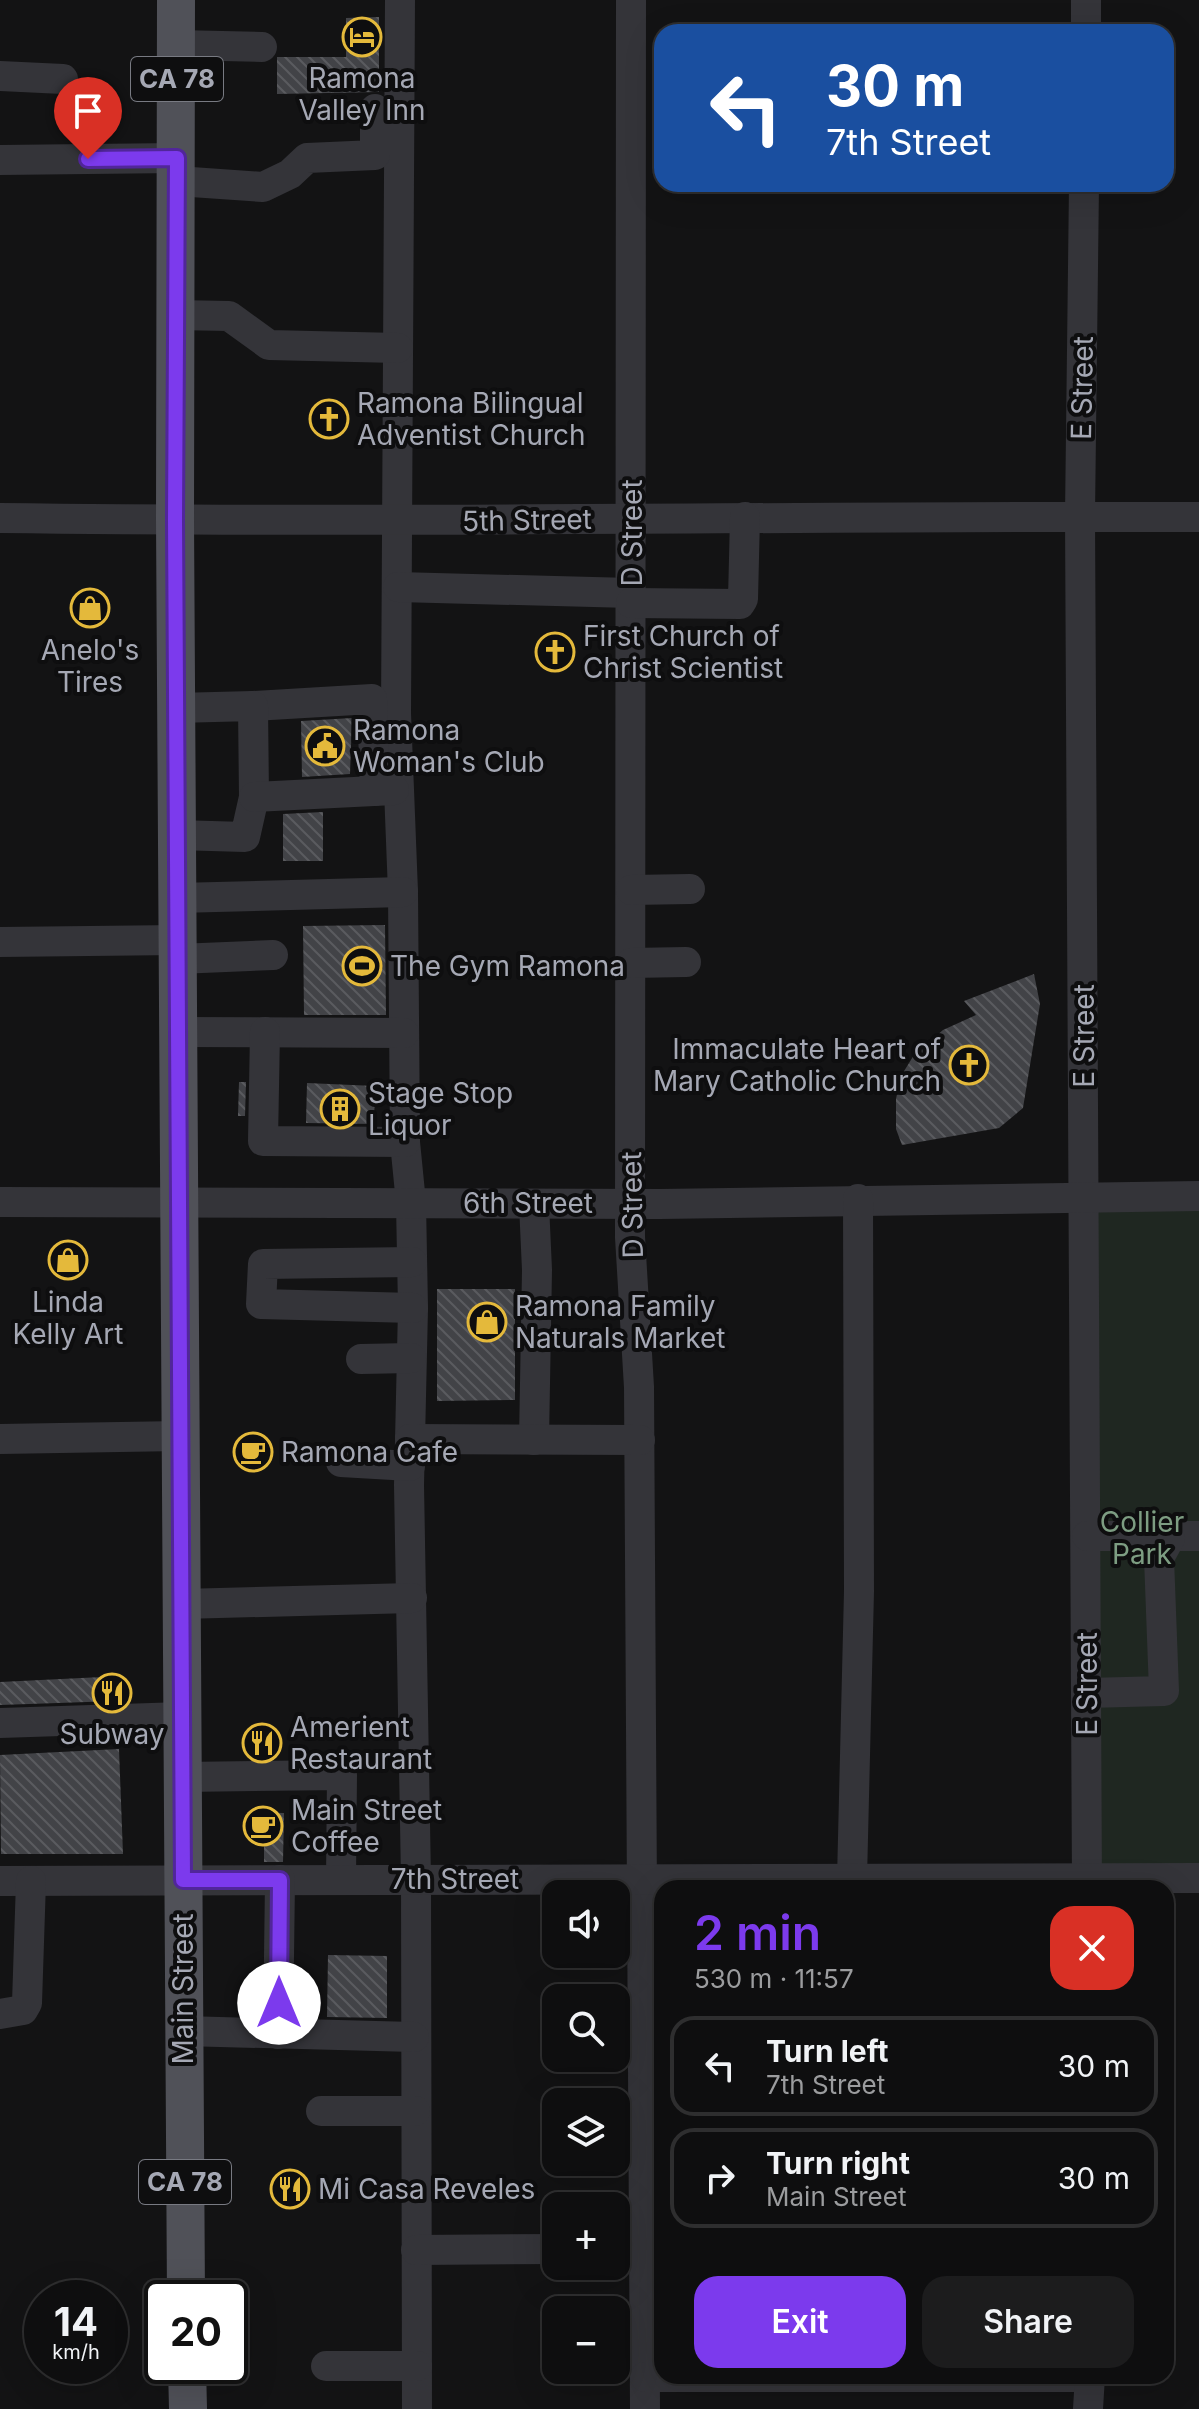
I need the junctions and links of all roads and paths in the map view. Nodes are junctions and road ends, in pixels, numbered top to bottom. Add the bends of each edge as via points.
1 (176, 0) edge
2 (400, 0) edge
3 (631, 0) edge
4 (1086, 0) edge
5 (1086, 24) edge
6 (177, 45) junction
7 (262, 47) dead end
8 (0, 76) edge
9 (63, 79) dead end
10 (375, 109) dead end
11 (0, 160) edge
12 (177, 170) junction
13 (1084, 192) edge
14 (175, 315) junction
15 (398, 348) junction
16 (1080, 516) junction
17 (632, 517) junction
18 (745, 517) junction
19 (1199, 517) edge
20 (0, 518) edge
21 (175, 520) junction
22 (399, 522) junction
23 (398, 587) junction
24 (631, 598) junction
25 (253, 706) junction
26 (176, 708) junction
27 (387, 790) junction
28 (254, 797) junction
29 (177, 835) junction
30 (690, 889) dead end
31 (631, 890) junction
32 (403, 892) junction
33 (177, 898) junction
34 (0, 942) edge
35 (178, 950) junction
36 (273, 955) dead end
37 (686, 962) dead end
38 (631, 963) junction
39 (178, 1032) junction
40 (265, 1032) junction
41 (404, 1033) junction
42 (405, 1142) junction
43 (1199, 1196) edge
44 (1085, 1197) junction
45 (858, 1199) junction
46 (0, 1202) edge
47 (180, 1203) junction
48 (411, 1203) junction
49 (534, 1204) junction
50 (631, 1204) junction
51 (412, 1262) junction
52 (413, 1308) junction
53 (411, 1358) junction
54 (361, 1359) dead end
55 (180, 1436) junction
56 (0, 1439) edge
57 (534, 1440) junction
58 (640, 1440) junction
59 (410, 1452) junction
60 (341, 1462) dead end
61 (1087, 1536) junction
62 (1185, 1537) edge
63 (412, 1598) junction
64 (182, 1604) junction
65 (1087, 1693) junction
66 (182, 1717) junction
67 (0, 1723) edge
68 (182, 1777) junction
69 (1199, 1878) edge
70 (416, 1879) junction
71 (642, 1879) junction
72 (852, 1879) junction
73 (183, 1880) junction
74 (280, 1880) junction
75 (341, 1880) junction
76 (911, 1880) edge
77 (1087, 1880) edge
78 (1154, 1880) edge
79 (0, 1881) edge
80 (31, 1881) junction
81 (0, 2014) edge
82 (183, 2031) junction
83 (278, 2034) junction
84 (414, 2037) junction
85 (321, 2111) dead end
86 (415, 2111) junction
87 (542, 2249) edge
88 (416, 2250) junction
89 (641, 2255) edge
90 (186, 2280) edge
91 (653, 2314) edge
92 (326, 2366) dead end
93 (417, 2366) junction
94 (645, 2377) junction
95 (654, 2377) edge
96 (187, 2384) edge
97 (1090, 2384) edge
98 (188, 2409) edge
99 (417, 2409) edge
100 (645, 2409) edge
101 (1088, 2409) edge

1 - 6 main road, Main Street / CA 78
2 - 15 street
3 - 17 street, D Street
4 - 5 street
6 - 7 street
6 - 12 main road, Main Street / CA 78
8 - 9 street
10 - 12 street via 375,155 307,158 290,174 263,187
11 - 12 street
12 - 14 main road, Main Street / CA 78
13 - 16 street, E Street
14 - 15 street via 229,316 269,345
14 - 21 main road, Main Street / CA 78
15 - 22 street
16 - 18 street, 5th Street
16 - 19 street, 5th Street
16 - 44 street, E Street
17 - 18 street, 5th Street
17 - 22 street, 5th Street
17 - 24 street, D Street
18 - 24 street via 740,604
20 - 21 street, 5th Street
21 - 22 street, 5th Street
21 - 26 main road, Main Street / CA 78
22 - 23 street
23 - 24 street
23 - 27 street
24 - 31 street, D Street
25 - 26 street
25 - 27 street via 372,699
25 - 28 street
26 - 29 main road, Main Street / CA 78
27 - 28 street
27 - 32 street
28 - 29 street via 245,837
29 - 33 main road, Main Street / CA 78
30 - 31 street
31 - 38 street, D Street
32 - 33 street
32 - 41 street
33 - 35 main road, Main Street / CA 78
34 - 35 street
35 - 36 street
35 - 39 main road, Main Street / CA 78
37 - 38 street
38 - 50 street, D Street
39 - 40 street
39 - 47 main road, Main Street / CA 78
40 - 41 street
40 - 42 street via 263,1141
41 - 42 street
42 - 48 street
43 - 44 street, 6th Street
44 - 45 street, 6th Street
44 - 61 street, E Street
45 - 50 street, 6th Street
45 - 72 street via 859,1591
46 - 47 street, 6th Street
47 - 48 street, 6th Street
47 - 55 main road, Main Street / CA 78
48 - 49 street, 6th Street
48 - 51 street
49 - 50 street, 6th Street
49 - 57 street
50 - 58 street, D Street
51 - 52 street
51 - 52 street via 263,1264 261,1304
52 - 53 street
53 - 54 street
53 - 59 street
55 - 56 street
55 - 64 main road, Main Street / CA 78
57 - 58 street
57 - 59 street
58 - 71 street, D Street
59 - 60 street
59 - 63 street
61 - 62 street
61 - 65 street, E Street
62 - 65 street via 1159,1558 1164,1691
63 - 64 street
63 - 70 street
64 - 66 main road, Main Street / CA 78
65 - 77 street, E Street
66 - 67 street
66 - 68 main road, Main Street / CA 78
68 - 73 main road, Main Street / CA 78
68 - 75 street via 342,1775
69 - 78 street, 7th Street
70 - 71 street, 7th Street
70 - 75 street, 7th Street
70 - 84 street
71 - 72 street, 7th Street
71 - 89 street, D Street
72 - 76 street, 7th Street
73 - 74 street, 7th Street
73 - 80 street, 7th Street
73 - 82 main road, Main Street / CA 78
74 - 75 street, 7th Street
74 - 83 street
79 - 80 street, 7th Street
80 - 81 street via 27,2003 15,2014
82 - 83 street
82 - 90 main road, Main Street / CA 78
83 - 84 street
84 - 86 street
85 - 86 street
86 - 88 street
87 - 88 street
88 - 93 street
89 - 91 street, D Street
91 - 94 street, D Street
92 - 93 street
93 - 99 street
94 - 95 street
94 - 100 street, D Street
96 - 98 main road
97 - 101 street

